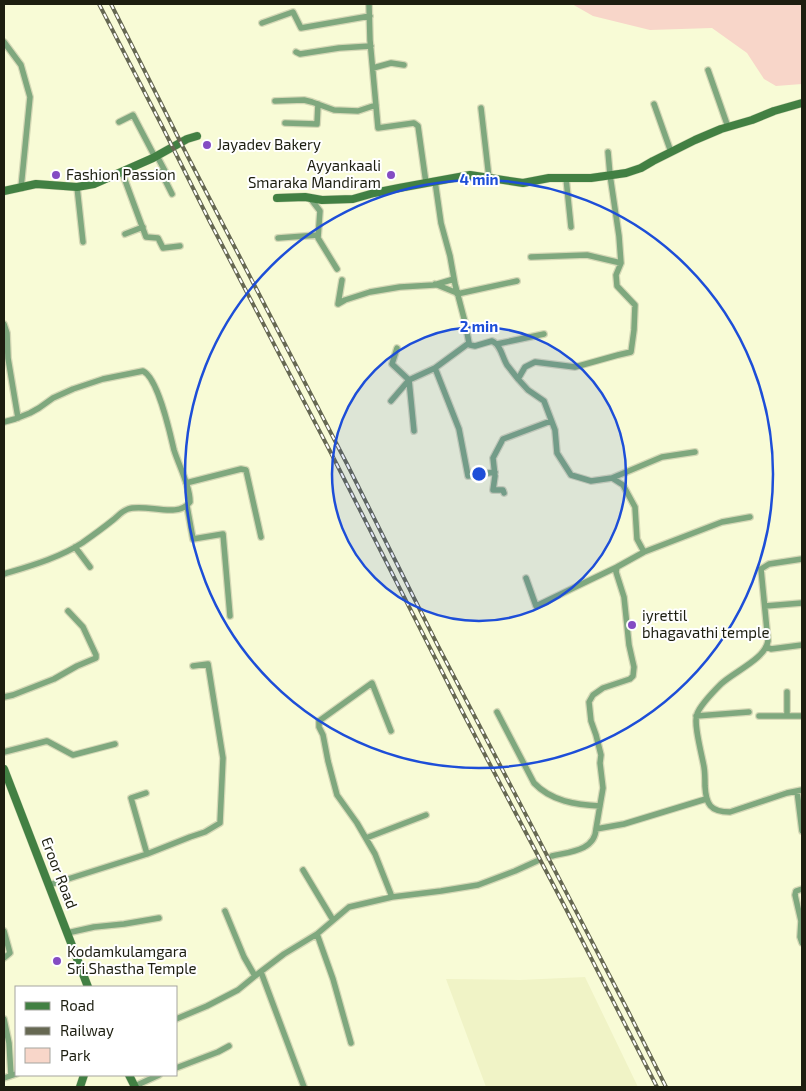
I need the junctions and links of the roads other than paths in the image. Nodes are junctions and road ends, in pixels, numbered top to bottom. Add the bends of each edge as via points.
1 (369, 4) edge
2 (370, 16) junction
3 (262, 24) dead end
4 (4, 42) edge
5 (371, 46) junction
6 (296, 52) dead end
7 (404, 65) dead end
8 (373, 68) junction
9 (708, 70) dead end
10 (275, 101) dead end
11 (802, 103) edge
12 (318, 104) junction
13 (654, 104) dead end
14 (376, 105) junction
15 (480, 108) dead end
16 (119, 122) dead end
17 (286, 123) dead end
18 (728, 127) junction
19 (197, 136) dead end
20 (608, 152) dead end
21 (672, 152) junction
22 (156, 156) junction
23 (122, 172) junction
24 (610, 175) junction
25 (489, 178) junction
26 (566, 178) junction
27 (435, 181) junction
28 (426, 183) junction
29 (77, 187) junction
30 (21, 188) junction
31 (4, 192) edge
32 (172, 194) dead end
33 (277, 198) dead end
34 (310, 198) junction
35 (571, 227) dead end
36 (142, 228) junction
37 (125, 234) dead end
38 (318, 235) junction
39 (278, 238) dead end
40 (82, 242) dead end
41 (180, 246) dead end
42 (531, 257) dead end
43 (621, 263) junction
44 (337, 269) dead end
45 (454, 278) junction
46 (342, 280) dead end
47 (517, 281) dead end
48 (436, 284) junction
49 (457, 294) junction
50 (4, 324) edge
51 (544, 334) dead end
52 (468, 343) junction
53 (497, 344) junction
54 (397, 348) dead end
55 (434, 368) junction
56 (518, 379) junction
57 (409, 380) junction
58 (390, 400) dead end
59 (18, 418) junction
60 (552, 421) junction
61 (4, 422) edge
62 (414, 431) dead end
63 (695, 452) dead end
64 (495, 472) junction
65 (612, 478) junction
66 (186, 483) junction
67 (504, 493) dead end
68 (187, 506) junction
69 (750, 517) dead end
70 (261, 537) dead end
71 (75, 547) junction
72 (644, 552) junction
73 (802, 560) edge
74 (90, 567) dead end
75 (617, 567) junction
76 (4, 574) edge
77 (526, 578) dead end
78 (802, 603) edge
79 (765, 606) junction
80 (68, 611) dead end
81 (230, 616) dead end
82 (802, 646) edge
83 (767, 647) junction
84 (192, 666) dead end
85 (787, 692) dead end
86 (4, 697) edge
87 (497, 712) dead end
88 (750, 712) dead end
89 (696, 716) junction
90 (760, 716) dead end
91 (787, 716) junction
92 (802, 716) edge
93 (391, 731) dead end
94 (115, 744) dead end
95 (4, 752) edge
96 (4, 769) edge
97 (7, 785) edge
98 (800, 790) edge
99 (146, 793) dead end
100 (706, 800) junction
101 (600, 806) junction
102 (426, 815) dead end
103 (596, 830) junction
104 (802, 831) edge
105 (366, 838) junction
106 (147, 854) junction
107 (552, 856) tunnel mouth
108 (537, 861) tunnel mouth
109 (303, 870) dead end
110 (49, 886) junction
111 (802, 888) edge
112 (392, 897) junction
113 (225, 911) dead end
114 (159, 918) dead end
115 (333, 920) junction
116 (4, 931) edge
117 (67, 933) junction
118 (317, 934) junction
119 (802, 943) edge
120 (4, 958) edge
121 (261, 972) junction
122 (255, 976) junction
123 (88, 986) edge
124 (178, 1017) edge
125 (4, 1019) edge
126 (351, 1043) dead end
127 (229, 1046) dead end
128 (178, 1067) edge
129 (14, 1075) edge
130 (157, 1076) edge
131 (4, 1078) edge
132 (135, 1086) edge
133 (304, 1087) edge

1 - 2 street
2 - 3 street via 301,28 293,12
2 - 5 street
4 - 30 street via 21,65 30,97
5 - 6 street
5 - 8 street
7 - 8 street via 391,63
8 - 14 street
9 - 18 street
10 - 12 street via 304,100
11 - 18 main road
12 - 14 street via 334,110 358,111
12 - 17 street via 317,124
13 - 21 street
14 - 28 street via 378,128 410,123 418,126
15 - 25 street
16 - 22 street via 133,115
18 - 21 main road
19 - 22 main road
20 - 24 street
21 - 24 main road via 641,168
22 - 23 main road
22 - 32 street via 165,170 161,172
23 - 29 main road via 94,184
23 - 36 street
24 - 26 main road
24 - 43 street
25 - 26 main road via 523,183
25 - 27 main road via 470,175
26 - 35 street
27 - 28 main road
27 - 45 street
28 - 34 main road via 353,199
29 - 30 main road via 36,184
29 - 40 street
30 - 31 main road
33 - 34 main road
34 - 38 street via 320,211
36 - 37 street
36 - 41 street via 146,238 158,238 163,248
38 - 39 street
38 - 44 street
42 - 43 street via 587,256
43 - 56 street via 616,275 617,286 635,305 631,352 575,367 535,362 525,367
45 - 48 street
45 - 49 street
46 - 48 street via 338,304 370,292
47 - 49 street
48 - 49 street
49 - 52 street
50 - 59 street
51 - 53 street
52 - 53 street via 475,346 492,341
52 - 55 street
53 - 56 street
54 - 57 street via 392,364
55 - 57 street
55 - 64 street via 459,429 468,476
56 - 60 street via 544,400
57 - 58 street
57 - 62 street
59 - 61 street
59 - 66 street via 74,388 103,379 146,373 156,390
60 - 64 street via 503,439 493,458
60 - 65 street via 557,453 571,476 591,481
63 - 65 street via 662,458
64 - 67 street via 493,490 503,490
65 - 72 street via 623,485 635,507 637,539
66 - 68 street via 190,496
66 - 70 street via 246,470
68 - 71 street via 180,510 125,510
68 - 81 street via 193,539 223,534
69 - 72 street via 722,522
71 - 74 street
71 - 76 street
72 - 75 street
73 - 79 street via 768,564 761,568
75 - 77 street via 536,606
75 - 101 street via 634,667 630,679 603,688 589,702 601,755
78 - 79 street
79 - 83 street
80 - 86 street via 85,630 96,658 54,679
82 - 83 street
83 - 89 street via 759,657 722,684
84 - 106 street via 208,664 223,758 220,823
85 - 91 street
87 - 101 street via 538,788 559,800
88 - 89 street
89 - 100 street
90 - 91 street
91 - 92 street
93 - 105 street via 372,683 319,721 337,796
94 - 95 street via 74,755 47,741
96 - 97 main road, Eroor Road
97 - 110 main road, Eroor Road
98 - 100 street via 730,812 712,808
98 - 104 street
99 - 106 street via 131,798
100 - 103 street
101 - 103 street
102 - 105 street
103 - 107 street via 589,845
105 - 112 street
106 - 110 street
108 - 112 street via 478,885
109 - 115 street
110 - 117 main road, Eroor Road
111 - 119 street via 795,895
112 - 115 street via 349,907
113 - 122 street
114 - 117 street
115 - 118 street
116 - 120 street via 10,953
117 - 123 main road, Eroor Road
118 - 121 street
118 - 126 street
121 - 122 street
121 - 133 street
122 - 124 street via 238,990
125 - 129 street
127 - 128 street
129 - 131 street
130 - 132 street

